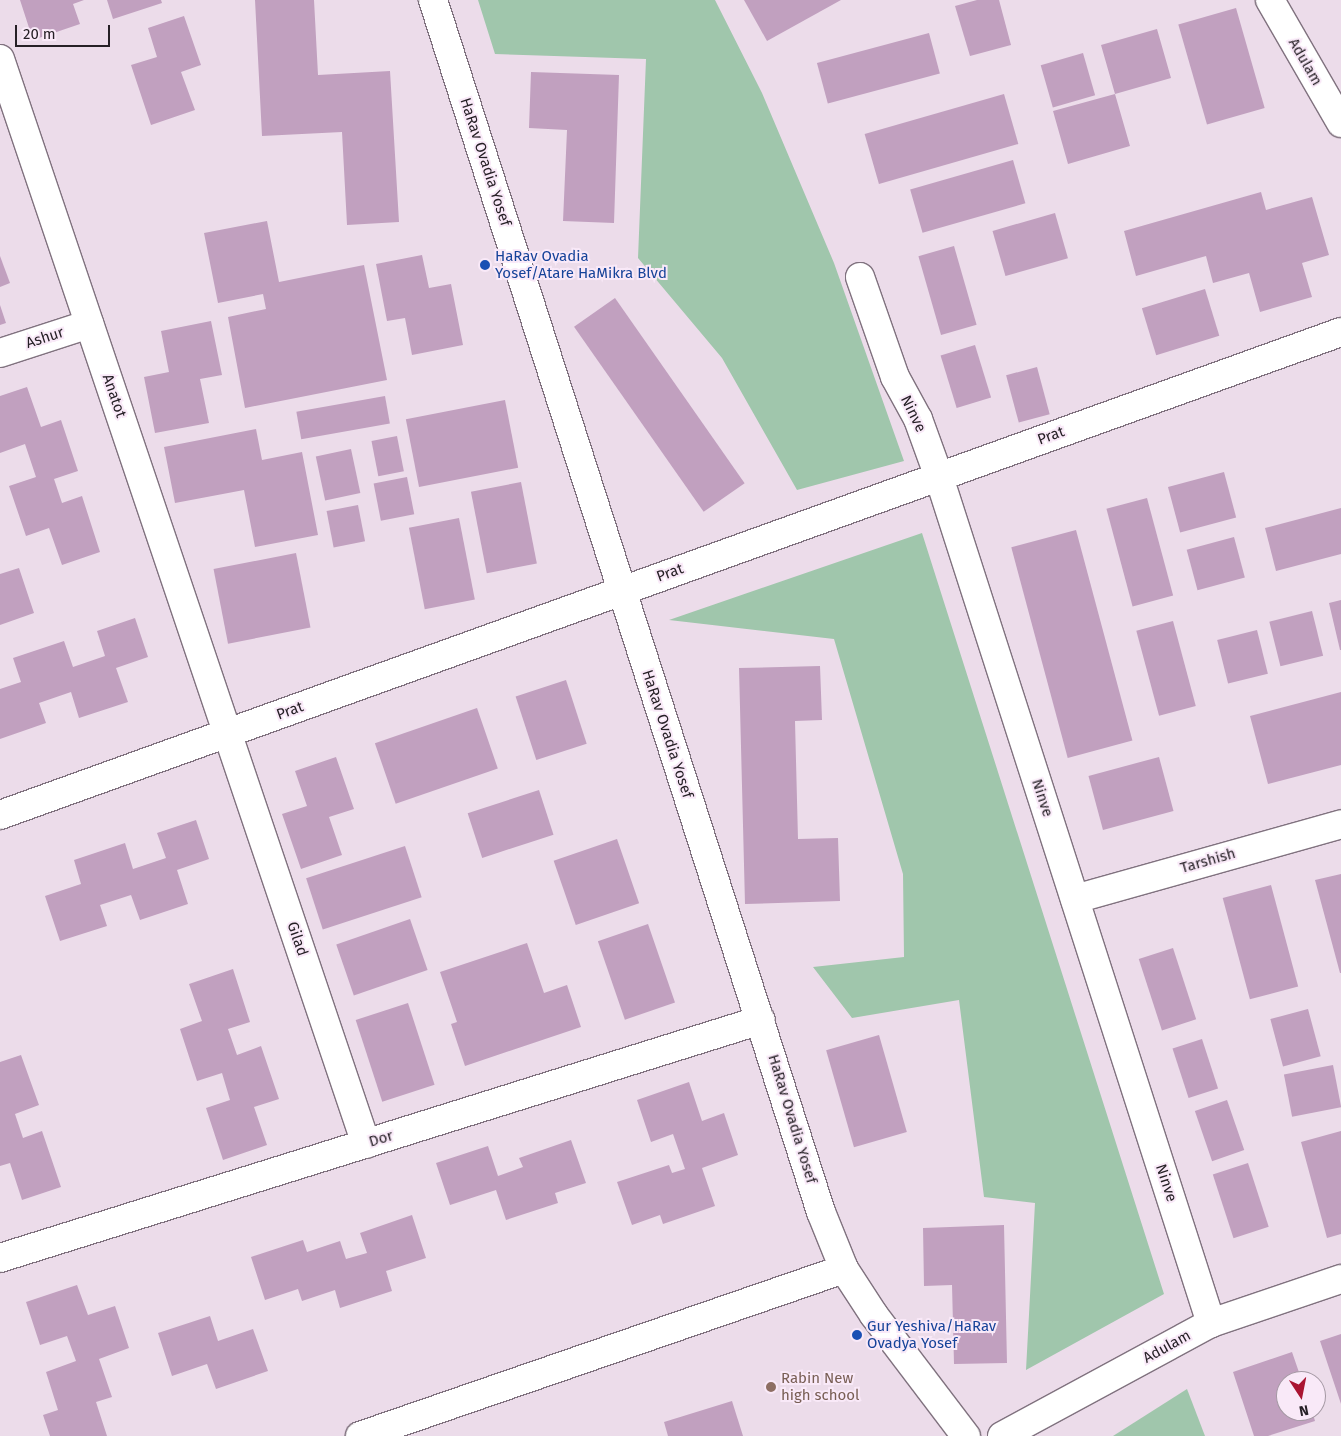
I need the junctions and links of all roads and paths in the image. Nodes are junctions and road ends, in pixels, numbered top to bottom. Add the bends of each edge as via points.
1 (433, 0) edge
2 (1270, 0) edge
3 (0, 59) edge
4 (1341, 123) edge
5 (860, 277) dead end
6 (89, 324) junction
7 (1341, 332) edge
8 (0, 353) edge
9 (939, 476) junction
10 (620, 591) junction
11 (228, 733) junction
12 (0, 815) edge
13 (1341, 824) edge
14 (1075, 899) junction
15 (761, 1020) junction
16 (366, 1144) junction
17 (0, 1258) edge
18 (844, 1269) junction
19 (1341, 1279) edge
20 (1211, 1323) junction
21 (360, 1436) edge
22 (966, 1436) edge
23 (1002, 1436) edge

1 - 10 street, HaRav Ovadia Yosef
2 - 4 street, Adulam
3 - 6 street, Anatot
5 - 9 street, Ninve via 894,377 918,419
6 - 8 street, Ashur
6 - 11 street, Anatot
7 - 9 street, Prat
9 - 10 street, Prat
9 - 14 street, Ninve
10 - 11 street, Prat
10 - 15 street, HaRav Ovadia Yosef
11 - 12 street, Prat
11 - 16 street, Gilad
13 - 14 street, Tarshish
14 - 20 street, Ninve
15 - 16 street, Dor
15 - 18 street, HaRav Ovadia Yosef via 821,1212
16 - 17 street, Dor
18 - 21 street
18 - 22 street, HaRav Ovadia Yosef via 874,1315
19 - 20 street, Adulam
20 - 23 street, Adulam

